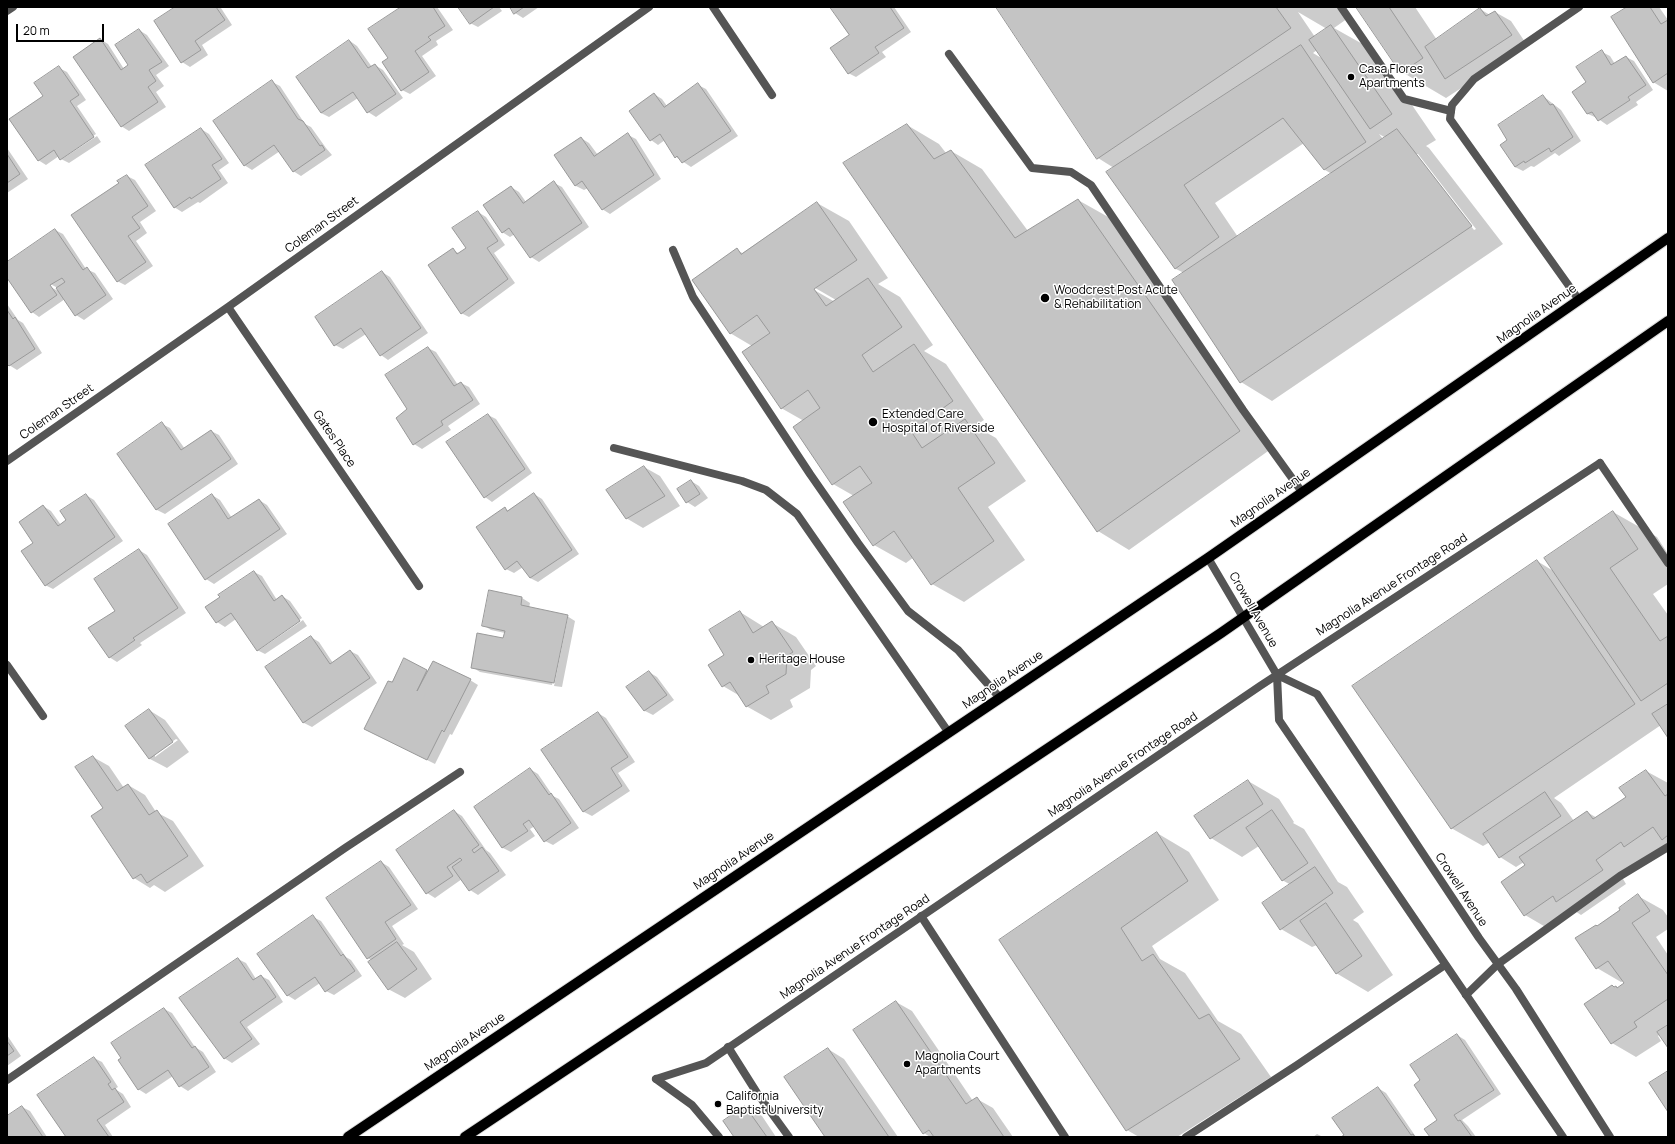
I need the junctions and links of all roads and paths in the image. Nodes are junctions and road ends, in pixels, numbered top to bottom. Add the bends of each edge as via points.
1 (13, 7) edge
2 (648, 7) edge
3 (713, 7) edge
4 (1341, 7) edge
5 (1579, 7) edge
6 (7, 11) edge
7 (949, 54) dead end
8 (772, 96) dead end
9 (1451, 111) junction
10 (1668, 238) edge
11 (672, 250) dead end
12 (1579, 300) junction
13 (228, 307) junction
14 (1668, 321) edge
15 (614, 448) dead end
16 (7, 461) edge
17 (1302, 492) junction
18 (1208, 558) junction
19 (1668, 563) edge
20 (420, 586) dead end
21 (1242, 617) junction
22 (7, 665) edge
23 (1276, 675) junction
24 (1000, 698) junction
25 (43, 716) dead end
26 (949, 733) junction
27 (460, 772) dead end
28 (1668, 847) edge
29 (921, 916) junction
30 (1498, 964) junction
31 (1445, 965) junction
32 (1466, 995) junction
33 (728, 1047) junction
34 (7, 1080) edge
35 (348, 1137) edge
36 (465, 1137) edge
37 (719, 1137) edge
38 (789, 1137) edge
39 (1064, 1137) edge
40 (1186, 1137) edge
41 (1563, 1137) edge
42 (1610, 1137) edge

1 - 6 street
2 - 13 street, Coleman Street
3 - 8 street
4 - 9 street via 1404,99
5 - 9 street via 1474,79 1452,105
7 - 17 street via 1032,168 1071,172 1091,185 1243,410
9 - 12 street via 1450,119
10 - 12 main road, Magnolia Avenue
11 - 24 street via 693,297 858,543 908,611 958,650
12 - 17 main road, Magnolia Avenue
13 - 16 street, Coleman Street
13 - 20 street, Gates Place
14 - 21 main road
15 - 26 street via 742,481 766,490 797,514
17 - 18 main road, Magnolia Avenue
18 - 21 street, Crowell Avenue
18 - 24 main road, Magnolia Avenue
19 - 23 street, Magnolia Avenue Frontage Road via 1600,463
21 - 23 street, Crowell Avenue
21 - 36 main road
22 - 25 street
23 - 29 street, Magnolia Avenue Frontage Road
23 - 30 street, Crowell Avenue via 1317,694
23 - 31 street, Crowell Avenue via 1279,720
24 - 26 main road, Magnolia Avenue
26 - 35 main road, Magnolia Avenue
27 - 34 street
28 - 30 street via 1620,876
29 - 33 street, Magnolia Avenue Frontage Road
29 - 39 street
30 - 32 street
30 - 42 street, Crowell Avenue
31 - 32 street, Crowell Avenue
31 - 40 street
32 - 41 street, Crowell Avenue
33 - 37 street, Magnolia Avenue Frontage Road via 706,1062 656,1078 692,1105
33 - 38 street

